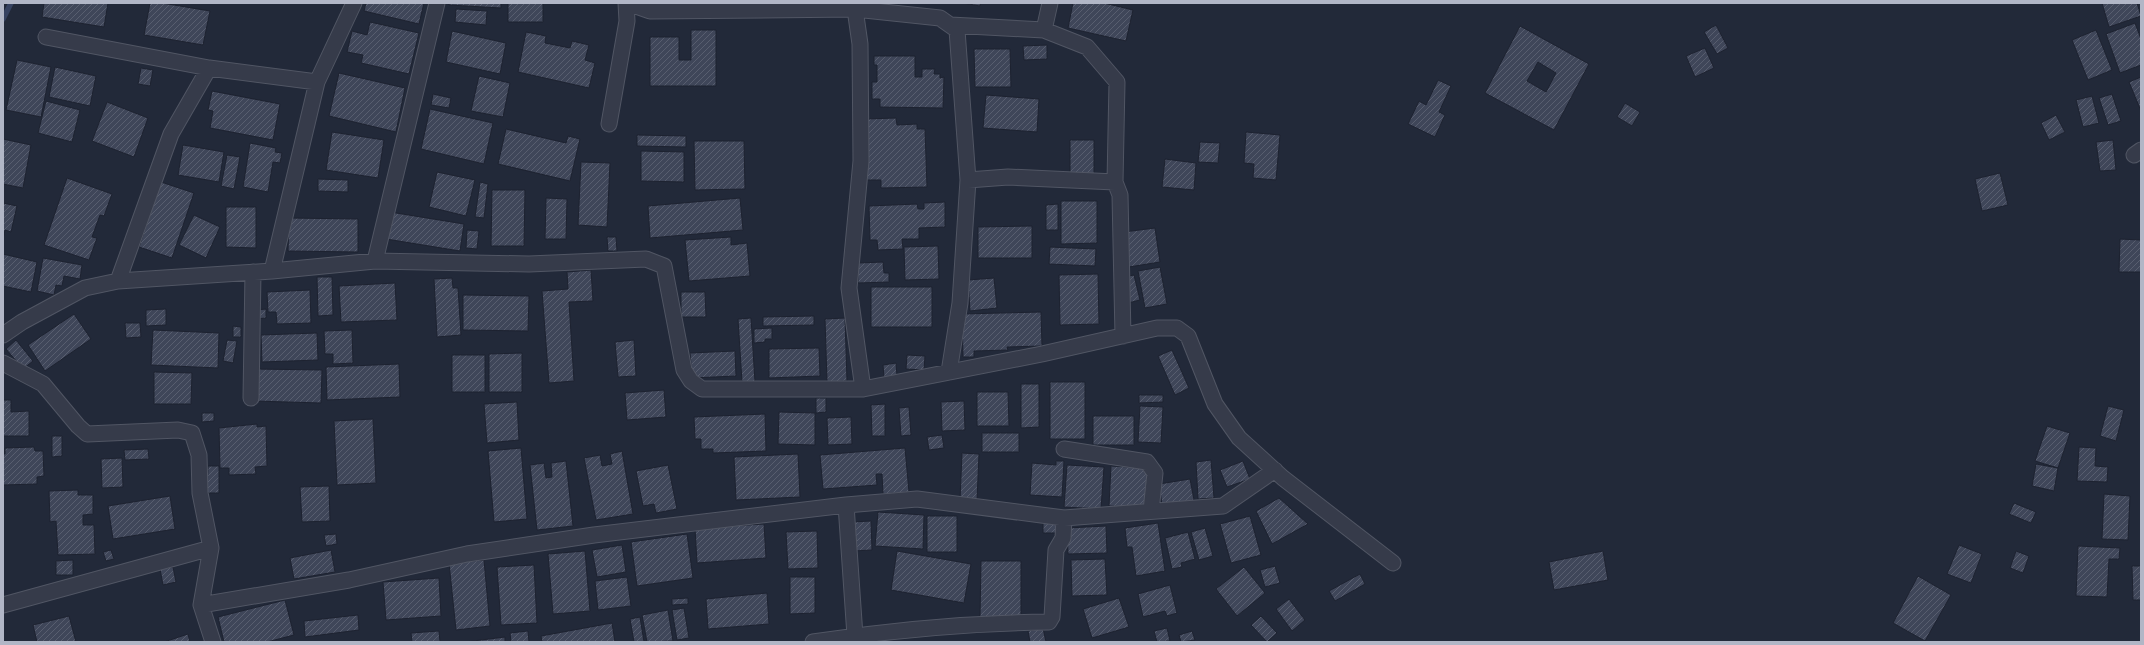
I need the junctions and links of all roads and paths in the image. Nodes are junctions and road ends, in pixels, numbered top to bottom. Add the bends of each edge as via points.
1 (354, 3) edge
2 (437, 3) edge
3 (626, 3) edge
4 (1050, 3) edge
5 (855, 9) junction
6 (950, 25) junction
7 (1044, 30) junction
8 (46, 37) dead end
9 (209, 68) junction
10 (317, 82) junction
11 (609, 124) dead end
12 (968, 180) junction
13 (1115, 182) junction
14 (375, 261) junction
15 (272, 271) junction
16 (253, 272) junction
17 (118, 281) junction
18 (3, 335) edge
19 (1123, 336) junction
20 (3, 363) edge
21 (949, 372) junction
22 (863, 389) junction
23 (251, 398) dead end
24 (1064, 449) dead end
25 (1275, 470) junction
26 (846, 505) junction
27 (1152, 511) junction
28 (1064, 518) junction
29 (211, 548) junction
30 (1393, 563) dead end
31 (3, 605) edge
32 (200, 605) junction
33 (855, 636) junction
34 (213, 642) edge
35 (813, 642) edge

1 - 10 street
2 - 14 street
3 - 5 street via 650,11
3 - 11 street via 627,21
4 - 7 street
5 - 6 street via 940,18
5 - 22 street via 860,44 861,161 849,288
6 - 7 street
6 - 12 street via 957,30
7 - 13 street via 1087,47 1117,82
8 - 9 street
9 - 10 street
9 - 17 street via 171,134
10 - 15 street
12 - 13 street via 1008,177
12 - 21 street via 960,303
13 - 19 street via 1120,195
14 - 15 street
14 - 22 street via 529,264 646,259 664,266 684,370 691,381 702,389
15 - 16 street
16 - 17 street
16 - 23 street
17 - 18 street via 85,288
19 - 21 street
19 - 25 street via 1157,328 1177,328 1188,336 1215,404 1239,438
20 - 29 street via 43,384 87,434 178,430 192,433 200,455 200,493
21 - 22 street
24 - 27 street via 1147,462 1155,473
25 - 27 street via 1223,506
25 - 30 street
26 - 28 street via 917,499
26 - 32 street via 594,535 466,554 349,580
26 - 33 street
27 - 28 street
28 - 33 street via 1063,538 1056,550 1052,617 1049,622 958,625
29 - 31 street
29 - 32 street
32 - 34 street
33 - 35 street

